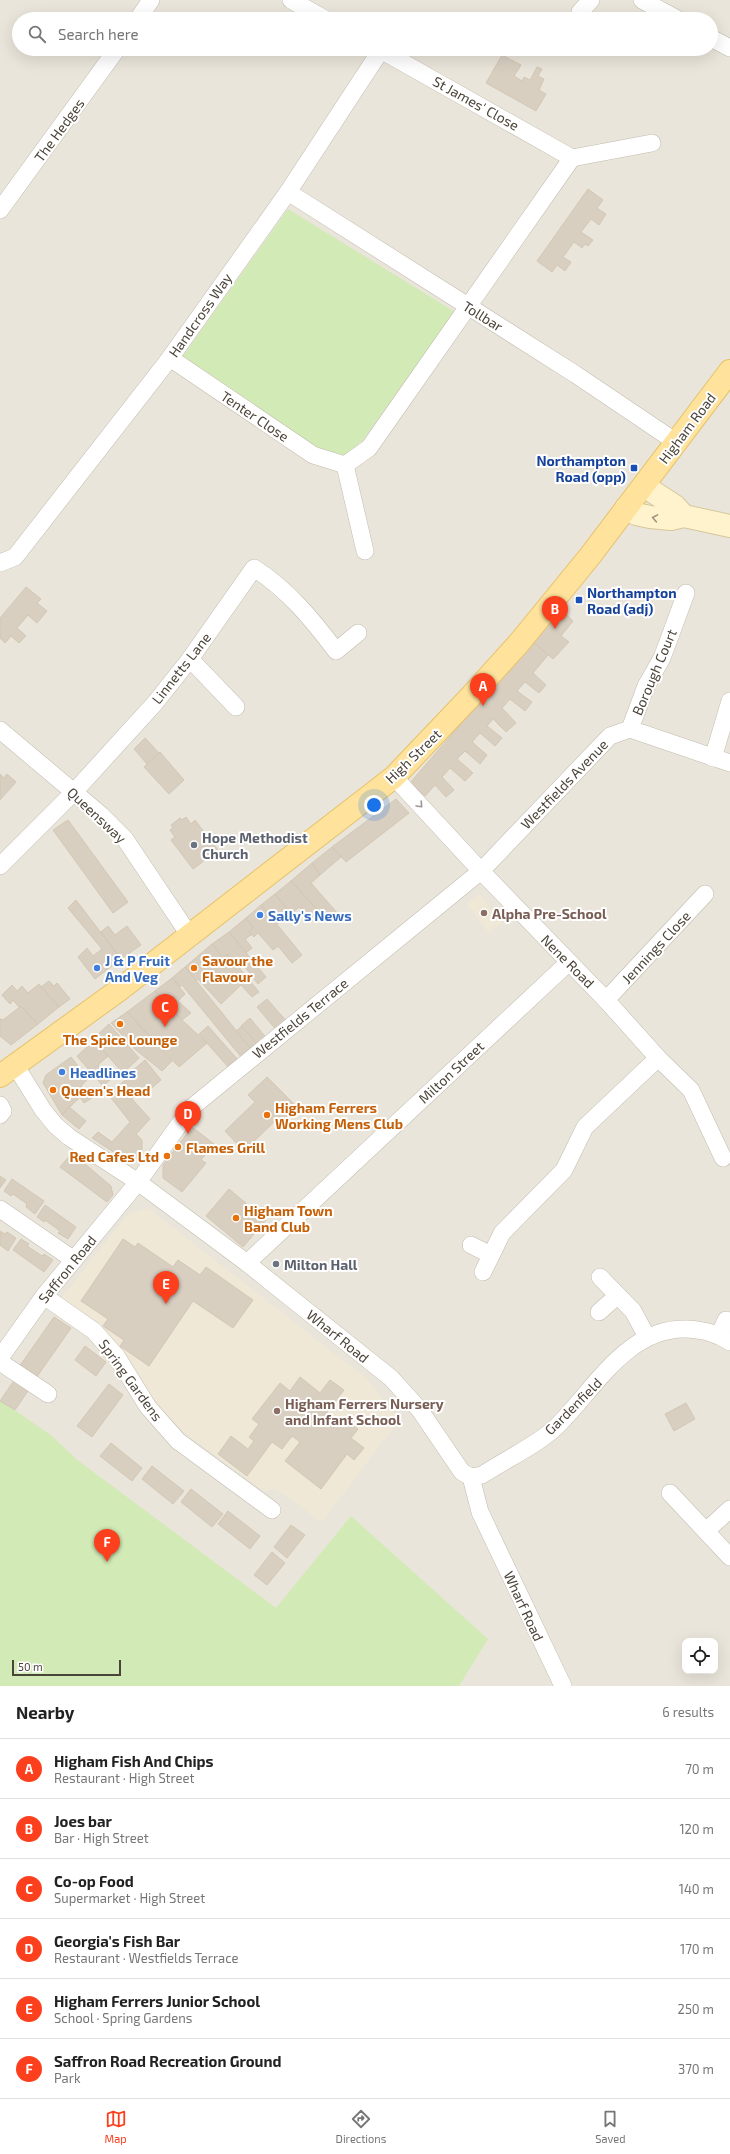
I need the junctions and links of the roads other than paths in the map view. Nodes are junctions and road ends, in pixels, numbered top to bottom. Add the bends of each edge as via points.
1 (151, 0) edge
2 (291, 0) edge
3 (642, 0) edge
4 (143, 12) edge
5 (312, 12) edge
6 (664, 12) edge
7 (718, 42) edge
8 (730, 48) edge
9 (112, 56) edge
10 (376, 56) edge
11 (391, 56) edge
12 (652, 143) dead end
13 (572, 158) junction
14 (288, 192) junction
15 (0, 210) edge
16 (469, 307) junction
17 (170, 358) junction
18 (730, 370) edge
19 (676, 442) junction
20 (345, 465) junction
21 (644, 486) junction
22 (626, 508) junction
23 (684, 516) junction
24 (730, 526) edge
25 (365, 551) dead end
26 (0, 563) edge
27 (686, 593) dead end
28 (358, 633) dead end
29 (190, 659) junction
30 (730, 701) edge
31 (236, 707) dead end
32 (630, 729) junction
33 (0, 730) edge
34 (713, 758) junction
35 (730, 763) edge
36 (394, 777) junction
37 (74, 792) junction
38 (0, 866) edge
39 (481, 871) junction
40 (705, 894) dead end
41 (190, 936) junction
42 (568, 963) junction
43 (606, 1000) junction
44 (658, 1058) junction
45 (8, 1071) edge
46 (0, 1105) edge
47 (0, 1114) edge
48 (723, 1158) dead end
49 (138, 1182) junction
50 (0, 1209) edge
51 (471, 1245) dead end
52 (491, 1255) junction
53 (74, 1260) junction
54 (247, 1263) junction
55 (483, 1272) dead end
56 (600, 1277) dead end
57 (44, 1296) junction
58 (617, 1296) junction
59 (599, 1312) dead end
60 (725, 1332) edge
61 (647, 1337) junction
62 (0, 1358) edge
63 (0, 1362) edge
64 (48, 1394) dead end
65 (471, 1477) junction
66 (670, 1493) dead end
67 (730, 1508) edge
68 (272, 1510) dead end
69 (706, 1531) junction
70 (730, 1557) edge
71 (563, 1686) edge

1 - 4 street
2 - 5 street
3 - 6 street
7 - 8 street
9 - 15 street, The Hedges
10 - 14 street, Handcross Way
11 - 13 street, St James' Close
12 - 13 street
13 - 16 street
14 - 16 street, Tollbar
14 - 17 street, Handcross Way
16 - 19 street, Tollbar
16 - 20 street via 369,448
17 - 20 street, Tenter Close via 313,455
17 - 26 street, Handcross Way via 15,557
18 - 19 main road, Higham Road
19 - 21 main road, Higham Road
20 - 25 street
21 - 22 main road, High Street
21 - 23 main road via 675,506
23 -> 22 main road via 661,519 636,514
22 - 36 main road, High Street via 519,643
23 - 24 main road
27 - 32 street, Borough Court via 662,658 646,686
28 - 29 street, Linnetts Lane via 336,651 305,610 271,579 254,568
29 - 31 street
29 - 37 street, Linnetts Lane via 155,703
30 - 34 street
32 - 34 street
32 - 39 street, Westfields Avenue via 610,736
33 - 37 street, Queensway
34 - 35 street
36 -> 39 street, Nene Road
36 - 41 main road, High Street
37 - 38 street, Linnetts Lane
37 - 41 street, Queensway via 125,839
39 - 42 street, Nene Road
39 - 49 street, Westfields Terrace via 190,1108
40 - 43 street, Jennings Close
41 - 45 main road, High Street
42 - 43 street, Nene Road
42 - 54 street, Milton Street
43 - 44 street, Nene Road
44 - 48 street, Nene Road via 691,1090
44 - 52 street via 585,1127 564,1170 502,1233
45 - 49 street, Wharf Road via 55,1125 84,1148
46 - 47 street
49 - 53 street, Saffron Road
49 - 54 street, Wharf Road
50 - 53 street
51 - 52 street
52 - 55 street
53 - 57 street, Saffron Road
54 - 65 street, Wharf Road via 391,1378 419,1408 462,1472
56 - 58 street
57 - 62 street, Saffron Road
57 - 68 street, Spring Gardens via 94,1331 117,1357 148,1407 178,1441
58 - 59 street
58 - 61 street via 633,1311
60 - 61 street, Gardenfield via 672,1329
61 - 65 street, Gardenfield via 624,1353 555,1428 482,1474
63 - 64 street
65 - 71 street, Wharf Road via 480,1512
66 - 69 street
67 - 69 street
69 - 70 street

